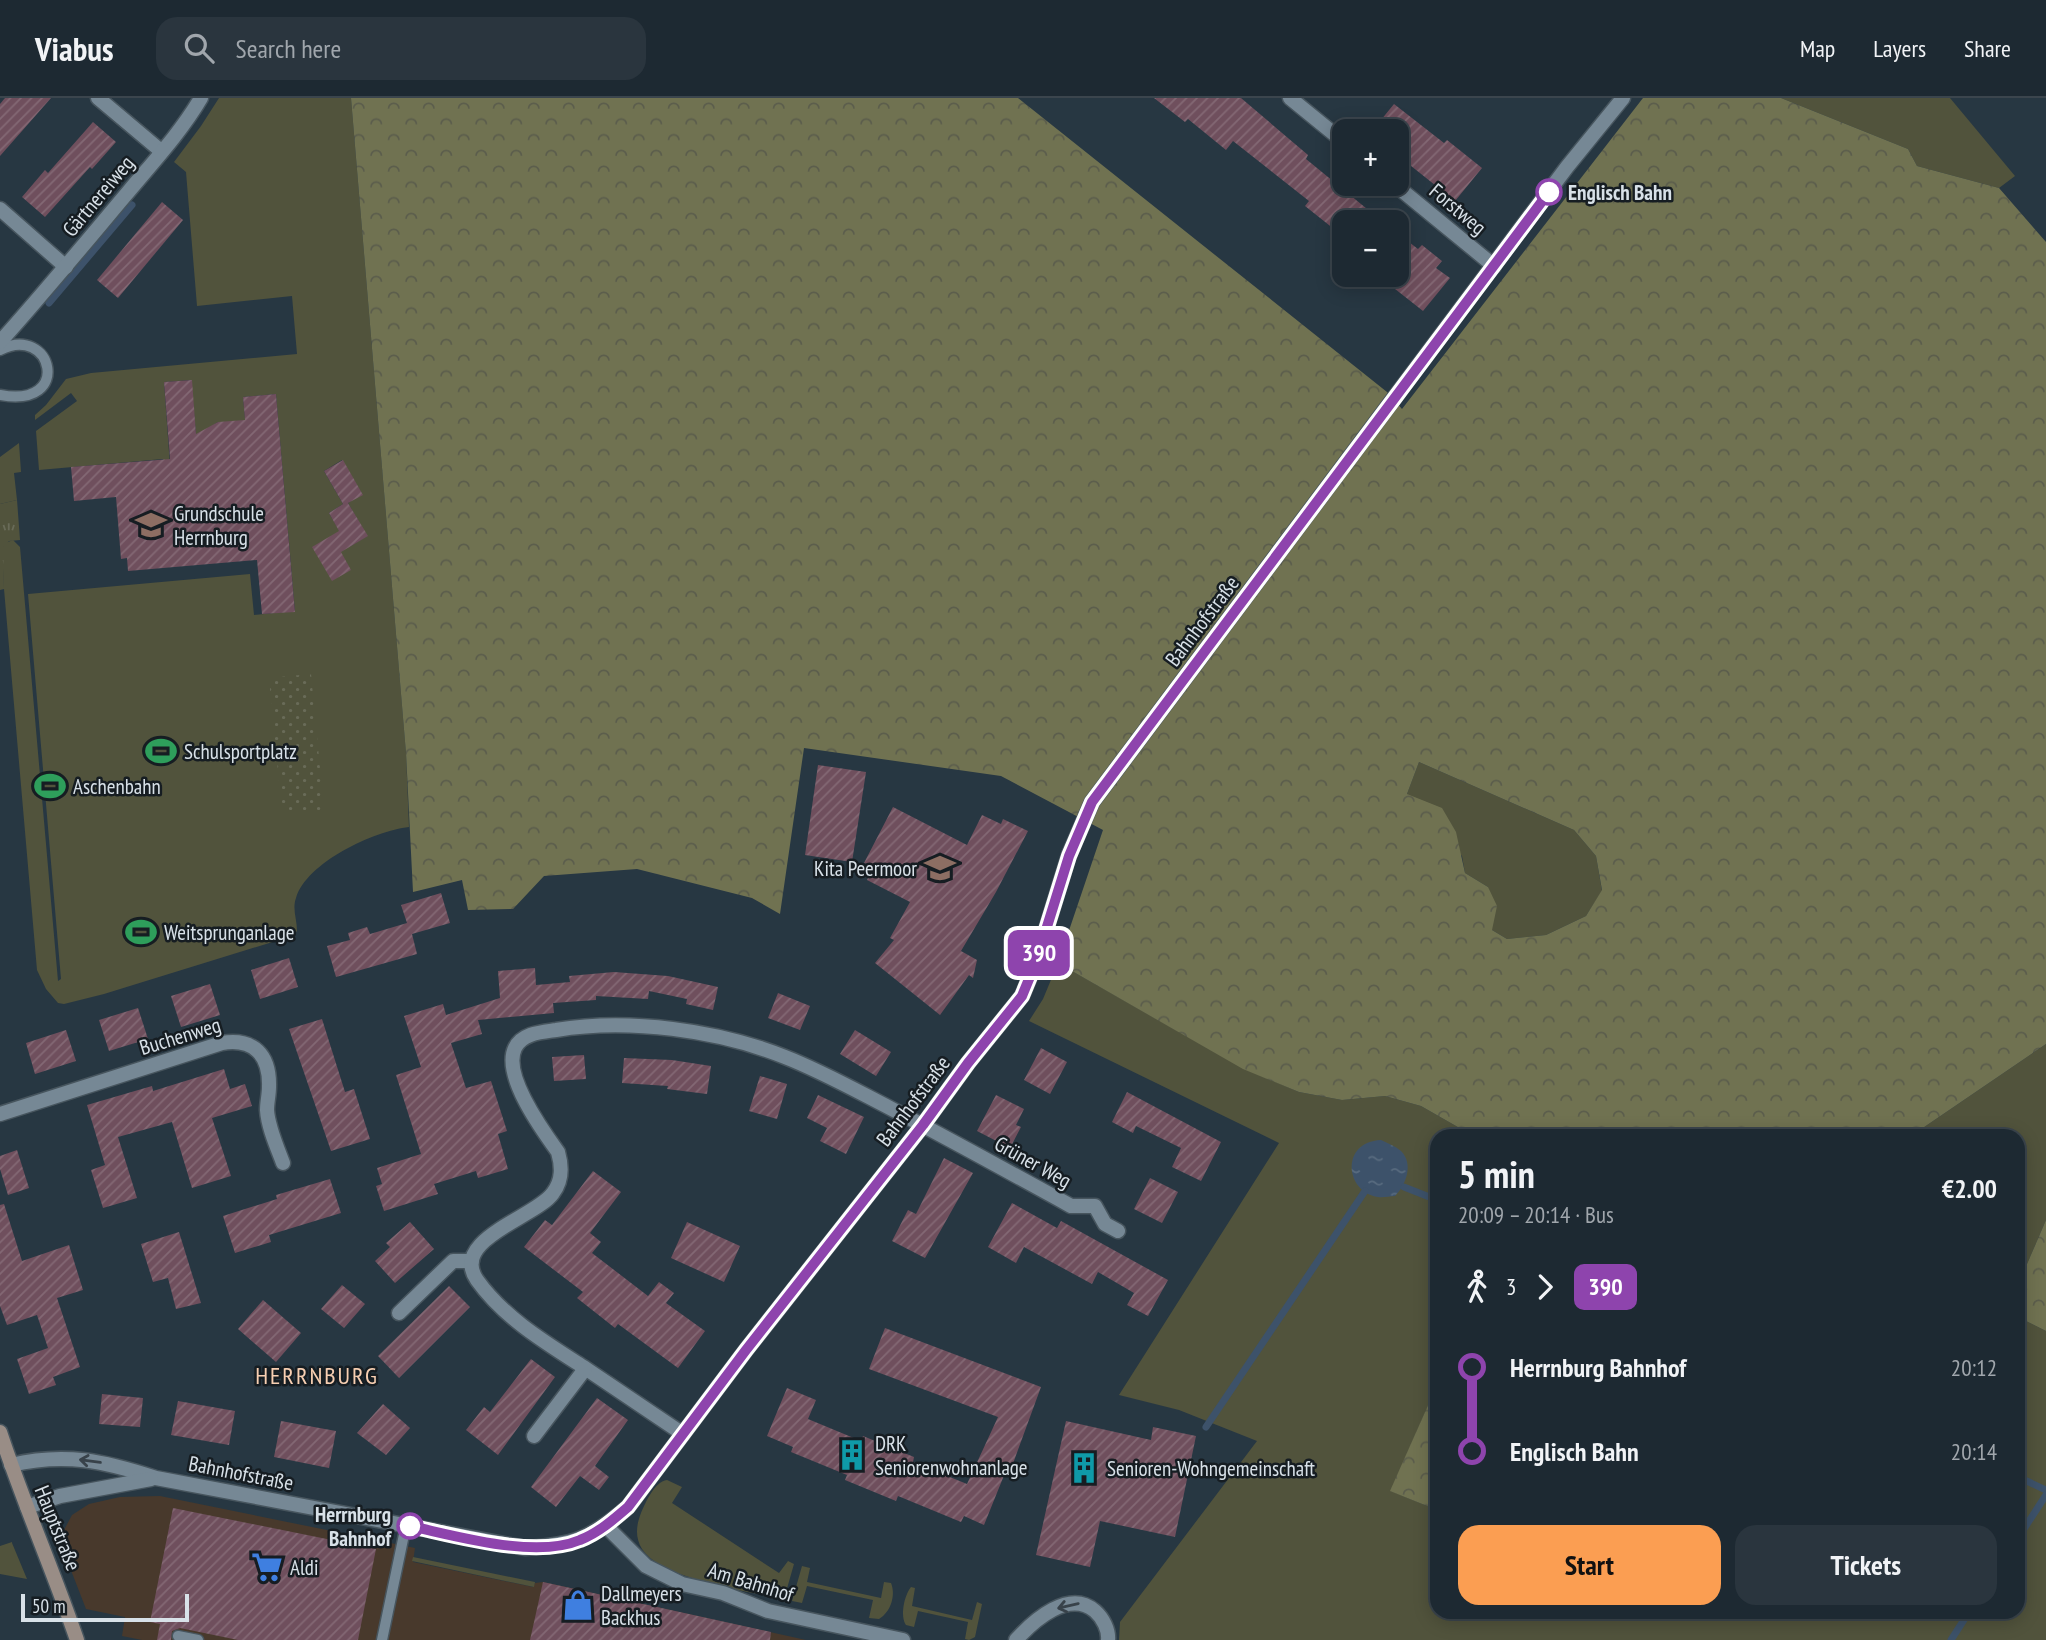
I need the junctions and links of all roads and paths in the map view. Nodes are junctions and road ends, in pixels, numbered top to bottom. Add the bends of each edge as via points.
1 (98, 98) edge
2 (1290, 98) edge
3 (1622, 98) edge
4 (196, 101) edge
5 (1332, 132) edge
6 (161, 151) junction
7 (1409, 196) edge
8 (0, 209) edge
9 (1494, 266) junction
10 (66, 267) junction
11 (0, 342) edge
12 (0, 350) edge
13 (0, 395) edge
14 (0, 1114) edge
15 (923, 1125) junction
16 (283, 1163) dead end
17 (1118, 1231) dead end
18 (472, 1261) junction
19 (399, 1313) dead end
20 (585, 1368) junction
21 (0, 1432) edge
22 (683, 1434) junction
23 (534, 1436) dead end
24 (11, 1465) junction
25 (156, 1478) junction
26 (27, 1507) junction
27 (406, 1525) junction
28 (606, 1526) junction
29 (178, 1636) dead end
30 (77, 1640) edge
31 (198, 1640) edge
32 (382, 1640) edge
33 (904, 1640) edge
34 (1016, 1640) edge
35 (1108, 1640) edge

1 - 6 street, Gärtnereiweg
2 - 5 street
3 - 9 street, Bahnhofstraße
4 - 6 street, Gärtnereiweg
6 - 10 street, Gärtnereiweg
7 - 9 street, Forstweg
8 - 10 street, Gärtnereiweg
9 - 15 street, Bahnhofstraße via 1092,802 1022,996
10 - 11 street, Gärtnereiweg
12 - 13 lane via 23,344 37,349 48,372 43,388 24,401
14 - 16 street, Buchenweg via 222,1043 248,1042 257,1048 269,1078 267,1109
15 - 17 street, Grüner Weg via 1071,1206 1095,1206 1105,1224
15 - 18 street, Grüner Weg via 822,1072 745,1043 623,1026 577,1026 529,1035 515,1048 515,1081 558,1152 561,1178 553,1194 485,1240
15 - 22 street, Bahnhofstraße
18 - 19 street via 453,1261
18 - 20 street via 475,1278 502,1308 540,1340
20 - 22 street
20 - 23 street
21 - 24 main road, Hauptstraße
22 - 28 street, Bahnhofstraße via 628,1507
25 -> 24 street, Bahnhofstraße via 113,1464 67,1457
24 - 26 main road, Hauptstraße
25 - 26 street, Bahnhofstraße via 71,1493
25 - 27 street, Bahnhofstraße
26 - 30 main road, Hauptstraße
27 - 28 street, Bahnhofstraße via 525,1548 579,1541
27 - 32 lane
28 - 33 street, Am Bahnhof via 646,1566 682,1584 723,1593 768,1611
29 - 31 lane
35 -> 34 street via 1099,1614 1086,1604 1067,1604 1032,1622

